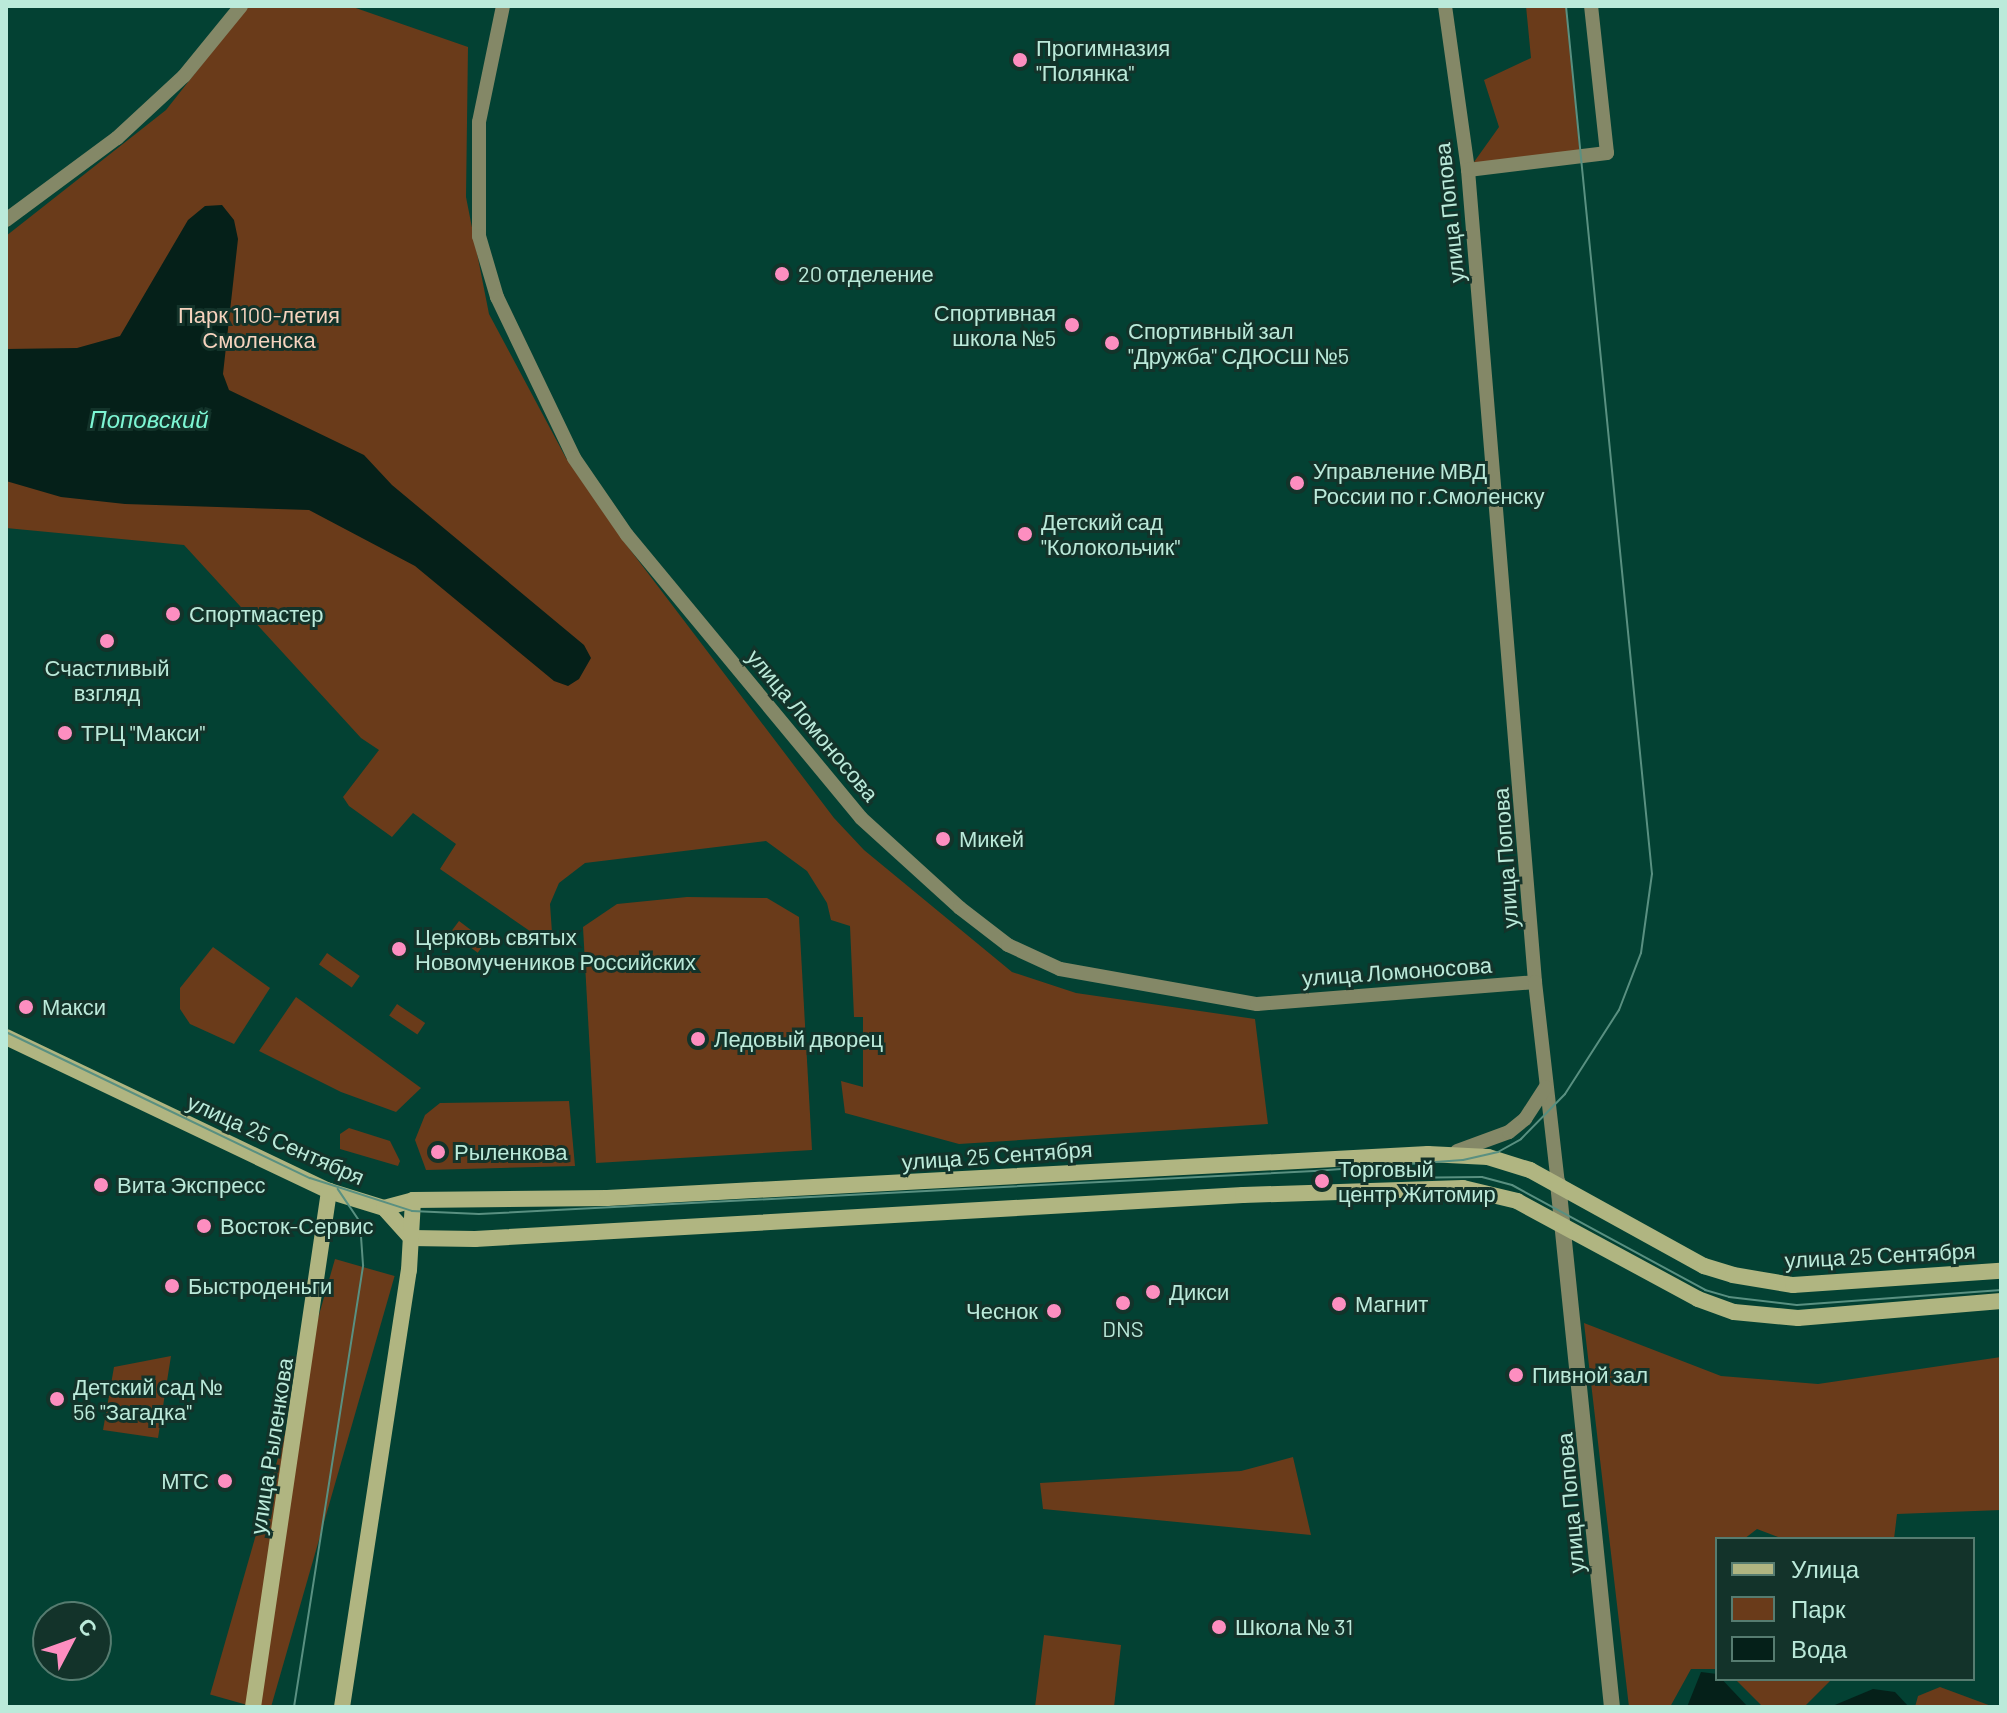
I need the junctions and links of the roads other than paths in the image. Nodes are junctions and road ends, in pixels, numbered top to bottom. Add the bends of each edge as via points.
1 (241, 6) edge
2 (503, 6) edge
3 (1445, 6) edge
4 (1591, 6) edge
5 (1468, 170) junction
6 (6, 220) edge
7 (1535, 982) junction
8 (6, 1037) edge
9 (1546, 1086) junction
10 (1428, 1154) junction
11 (1558, 1183) junction
12 (329, 1191) junction
13 (413, 1200) junction
14 (384, 1208) junction
15 (1563, 1226) junction
16 (411, 1238) junction
17 (2001, 1271) edge
18 (2001, 1301) edge
19 (253, 1707) edge
20 (342, 1707) edge
21 (1612, 1707) edge

1 - 6 street via 184,76 117,138
2 - 7 street, улица Ломоносова via 479,122 479,236 497,297 574,458 600,496 861,818 984,927 1008,945 1060,969 1257,1004
3 - 5 street, улица Попова
4 - 5 street via 1607,153
5 - 7 street, улица Попова
7 - 9 street, улица Попова
8 - 12 main road, улица 25 Сентября
9 - 10 street via 1525,1119 1490,1143
9 - 11 street, улица Попова
10 - 11 main road, улица 25 Сентября via 1488,1157
10 - 13 main road, улица 25 Сентября via 638,1196 478,1203
11 - 15 street, улица Попова
11 - 17 main road, улица 25 Сентября via 1704,1266 1733,1275 1793,1285
12 - 14 main road, улица 25 Сентября
12 - 19 main road, улица Рыленкова
13 - 14 main road, улица 25 Сентября
13 - 16 main road
14 - 16 main road
15 - 16 main road via 1500,1194 1441,1187 475,1239
15 - 18 main road via 1698,1299 1734,1312 1798,1318
15 - 21 street, улица Попова
16 - 20 main road

